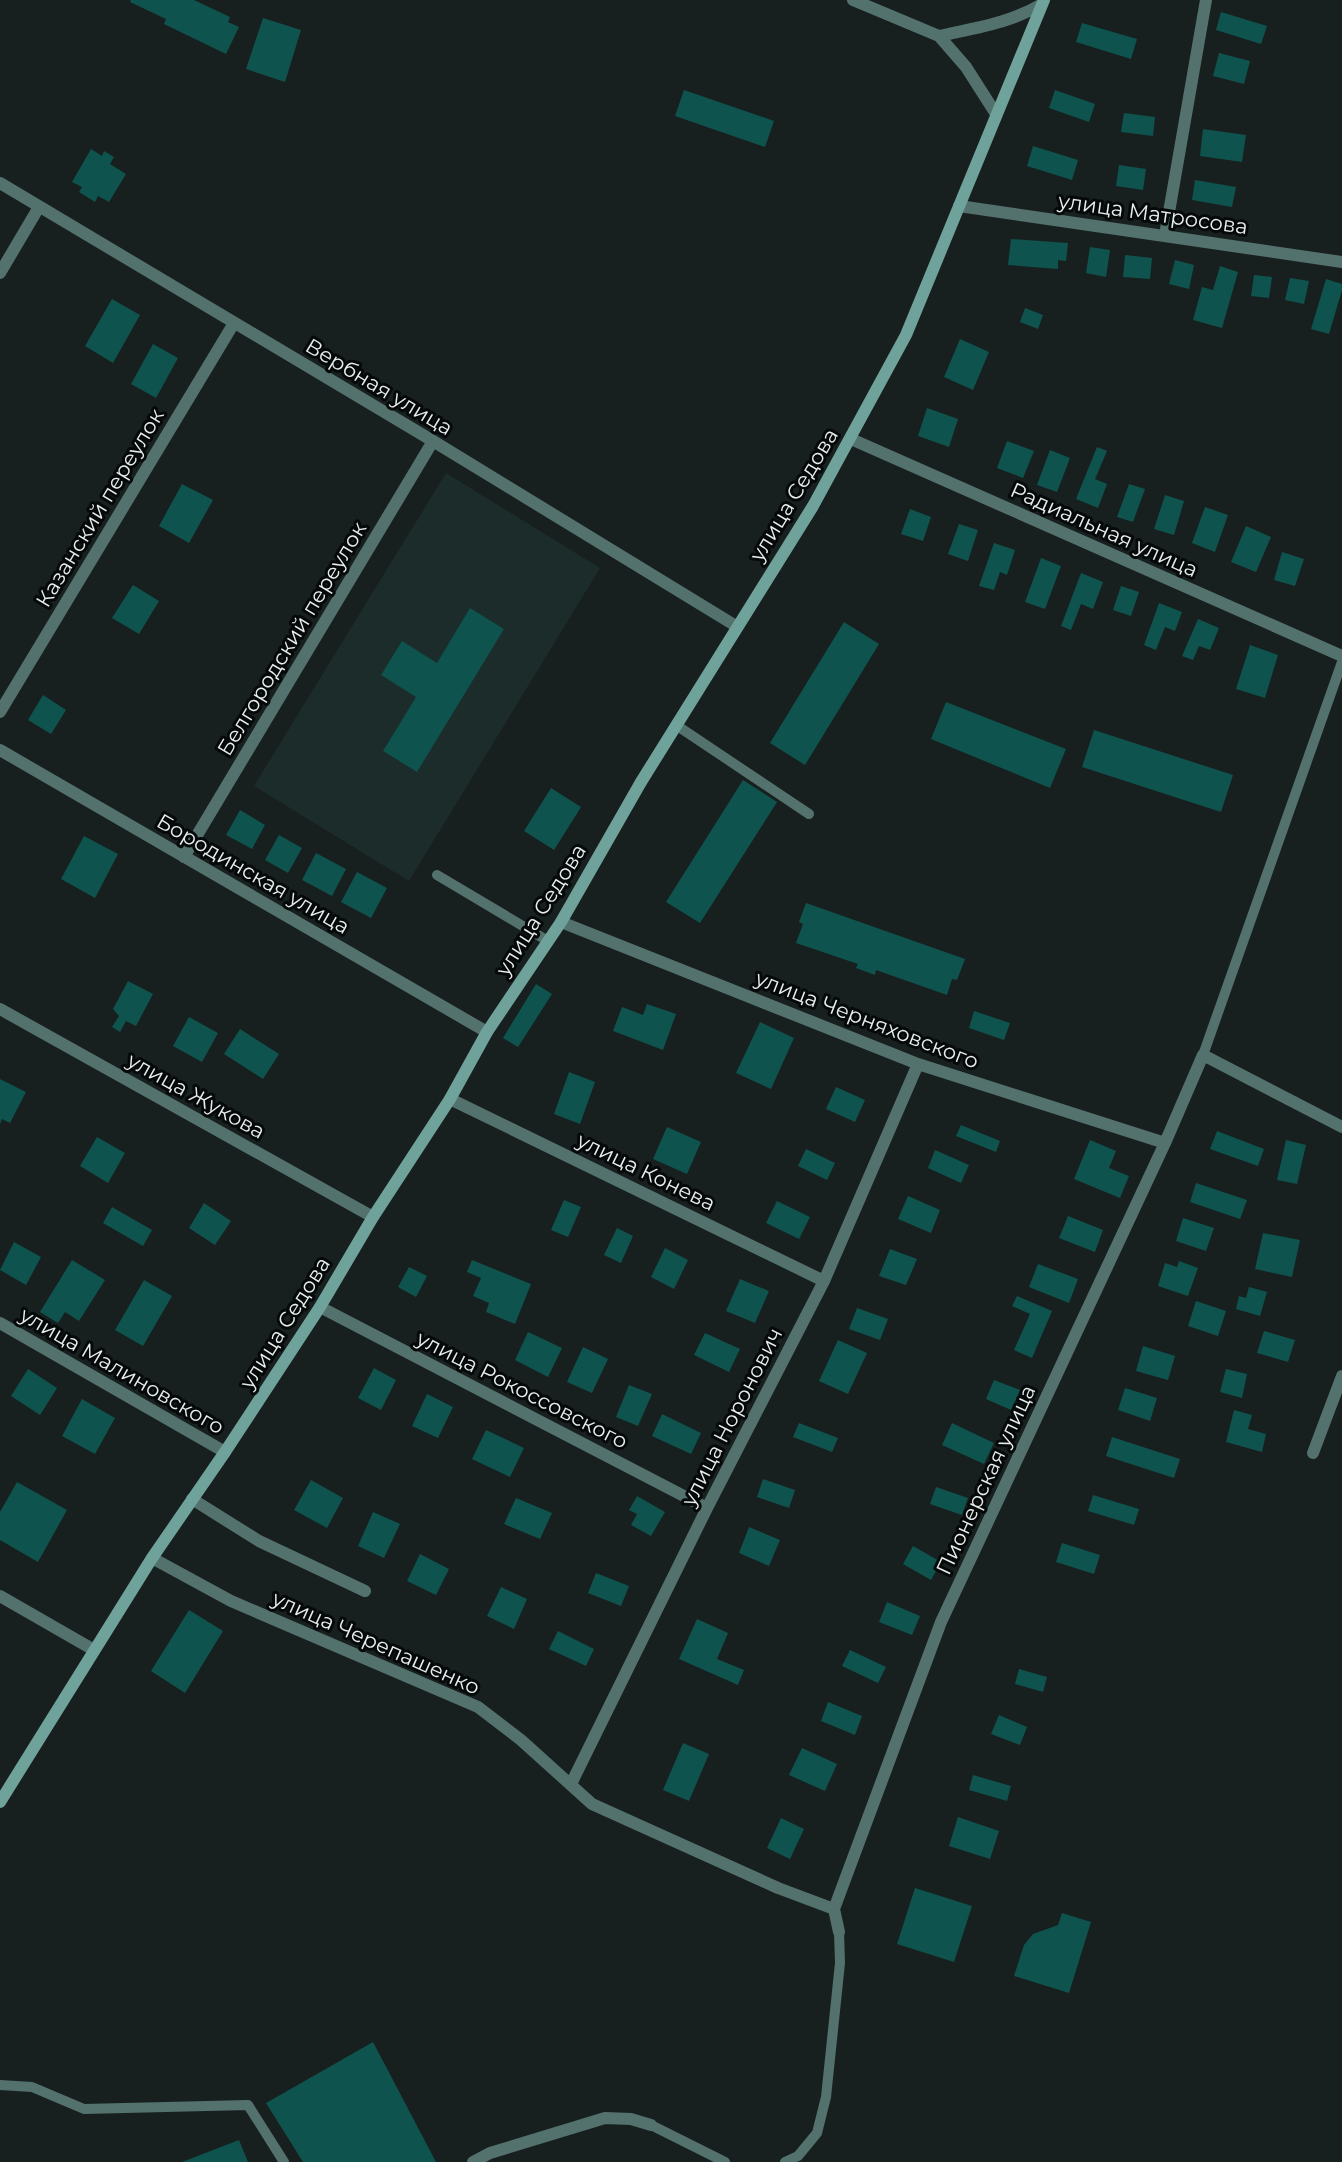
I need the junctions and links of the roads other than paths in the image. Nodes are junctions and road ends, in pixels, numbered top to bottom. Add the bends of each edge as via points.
1 (853, 0) edge
2 (1206, 0) edge
3 (1043, 2) edge
4 (939, 36) junction
5 (996, 114) junction
6 (0, 183) edge
7 (959, 206) junction
8 (39, 207) junction
9 (1165, 235) junction
10 (1342, 262) edge
11 (0, 273) edge
12 (234, 323) junction
13 (851, 439) junction
14 (433, 441) junction
15 (736, 626) junction
16 (1342, 656) edge
17 (1342, 662) edge
18 (0, 712) edge
19 (676, 725) junction
20 (0, 750) edge
21 (809, 814) dead end
22 (184, 857) junction
23 (437, 875) dead end
24 (561, 922) junction
25 (548, 941) junction
26 (0, 1009) edge
27 (487, 1032) junction
28 (1203, 1054) junction
29 (918, 1064) junction
30 (450, 1098) junction
31 (1342, 1127) edge
32 (1165, 1143) junction
33 (374, 1217) junction
34 (824, 1281) junction
35 (320, 1307) junction
36 (0, 1323) edge
37 (1342, 1376) edge
38 (225, 1452) junction
39 (1313, 1453) dead end
40 (192, 1499) junction
41 (707, 1508) junction
42 (152, 1558) junction
43 (365, 1591) dead end
44 (0, 1596) edge
45 (94, 1650) junction
46 (571, 1784) junction
47 (0, 1802) edge
48 (834, 1909) junction
49 (839, 1932) joint
50 (0, 2085) edge
51 (651, 2126) joint
52 (284, 2162) edge
53 (473, 2162) edge
54 (725, 2162) edge
55 (785, 2162) edge

1 - 4 street
2 - 9 street
3 - 4 street via 1029,12 994,24
3 - 5 street, улица Седова
4 - 5 street via 966,67
5 - 7 street, улица Седова
6 - 8 street, Вербная улица
7 - 9 street, улица Матросова
7 - 13 street, улица Седова via 906,334
8 - 11 street
8 - 12 street, Вербная улица
9 - 10 street, улица Матросова
12 - 14 street, Вербная улица
12 - 18 street, Казанский переулок
13 - 15 street, улица Седова
13 - 16 street, Радиальная улица
14 - 15 street, Вербная улица
14 - 22 street, Белгородский переулок
15 - 19 street, улица Седова
17 - 28 lane
19 - 21 lane
19 - 24 street, улица Седова
20 - 22 street, Бородинская улица
22 - 27 street, Бородинская улица
23 - 25 lane
24 - 25 street, улица Седова
24 - 29 street, улица Черняховского
25 - 27 street, улица Седова
26 - 33 street, улица Жукова
27 - 30 street, улица Седова
28 - 31 street
28 - 32 street, Пионерская улица
29 - 32 street, улица Черняховского
29 - 34 street, улица Норонович
30 - 33 street, улица Седова
30 - 34 street, улица Конева
32 - 48 street, Пионерская улица via 941,1622
33 - 35 street, улица Седова
34 - 41 street, улица Норонович
35 - 38 street, улица Седова
35 - 41 street, улица Рокоссовского
36 - 38 street, улица Малиновского
37 - 39 street
38 - 40 street, улица Седова
40 - 42 street, улица Седова
40 - 43 street, улица Черепашенко via 259,1541
41 - 46 street, улица Норонович
42 - 45 street, улица Седова
42 - 46 street, улица Черепашенко via 231,1601 478,1707
44 - 45 street
45 - 47 street, улица Седова
46 - 48 street, улица Черепашенко via 592,1804 778,1888
48 - 49 street
49 - 55 lane via 840,1963 826,2097 817,2133 798,2156
50 - 52 lane via 32,2087 84,2109 248,2104
51 - 53 street via 631,2119 605,2118 490,2153
51 - 54 lane

